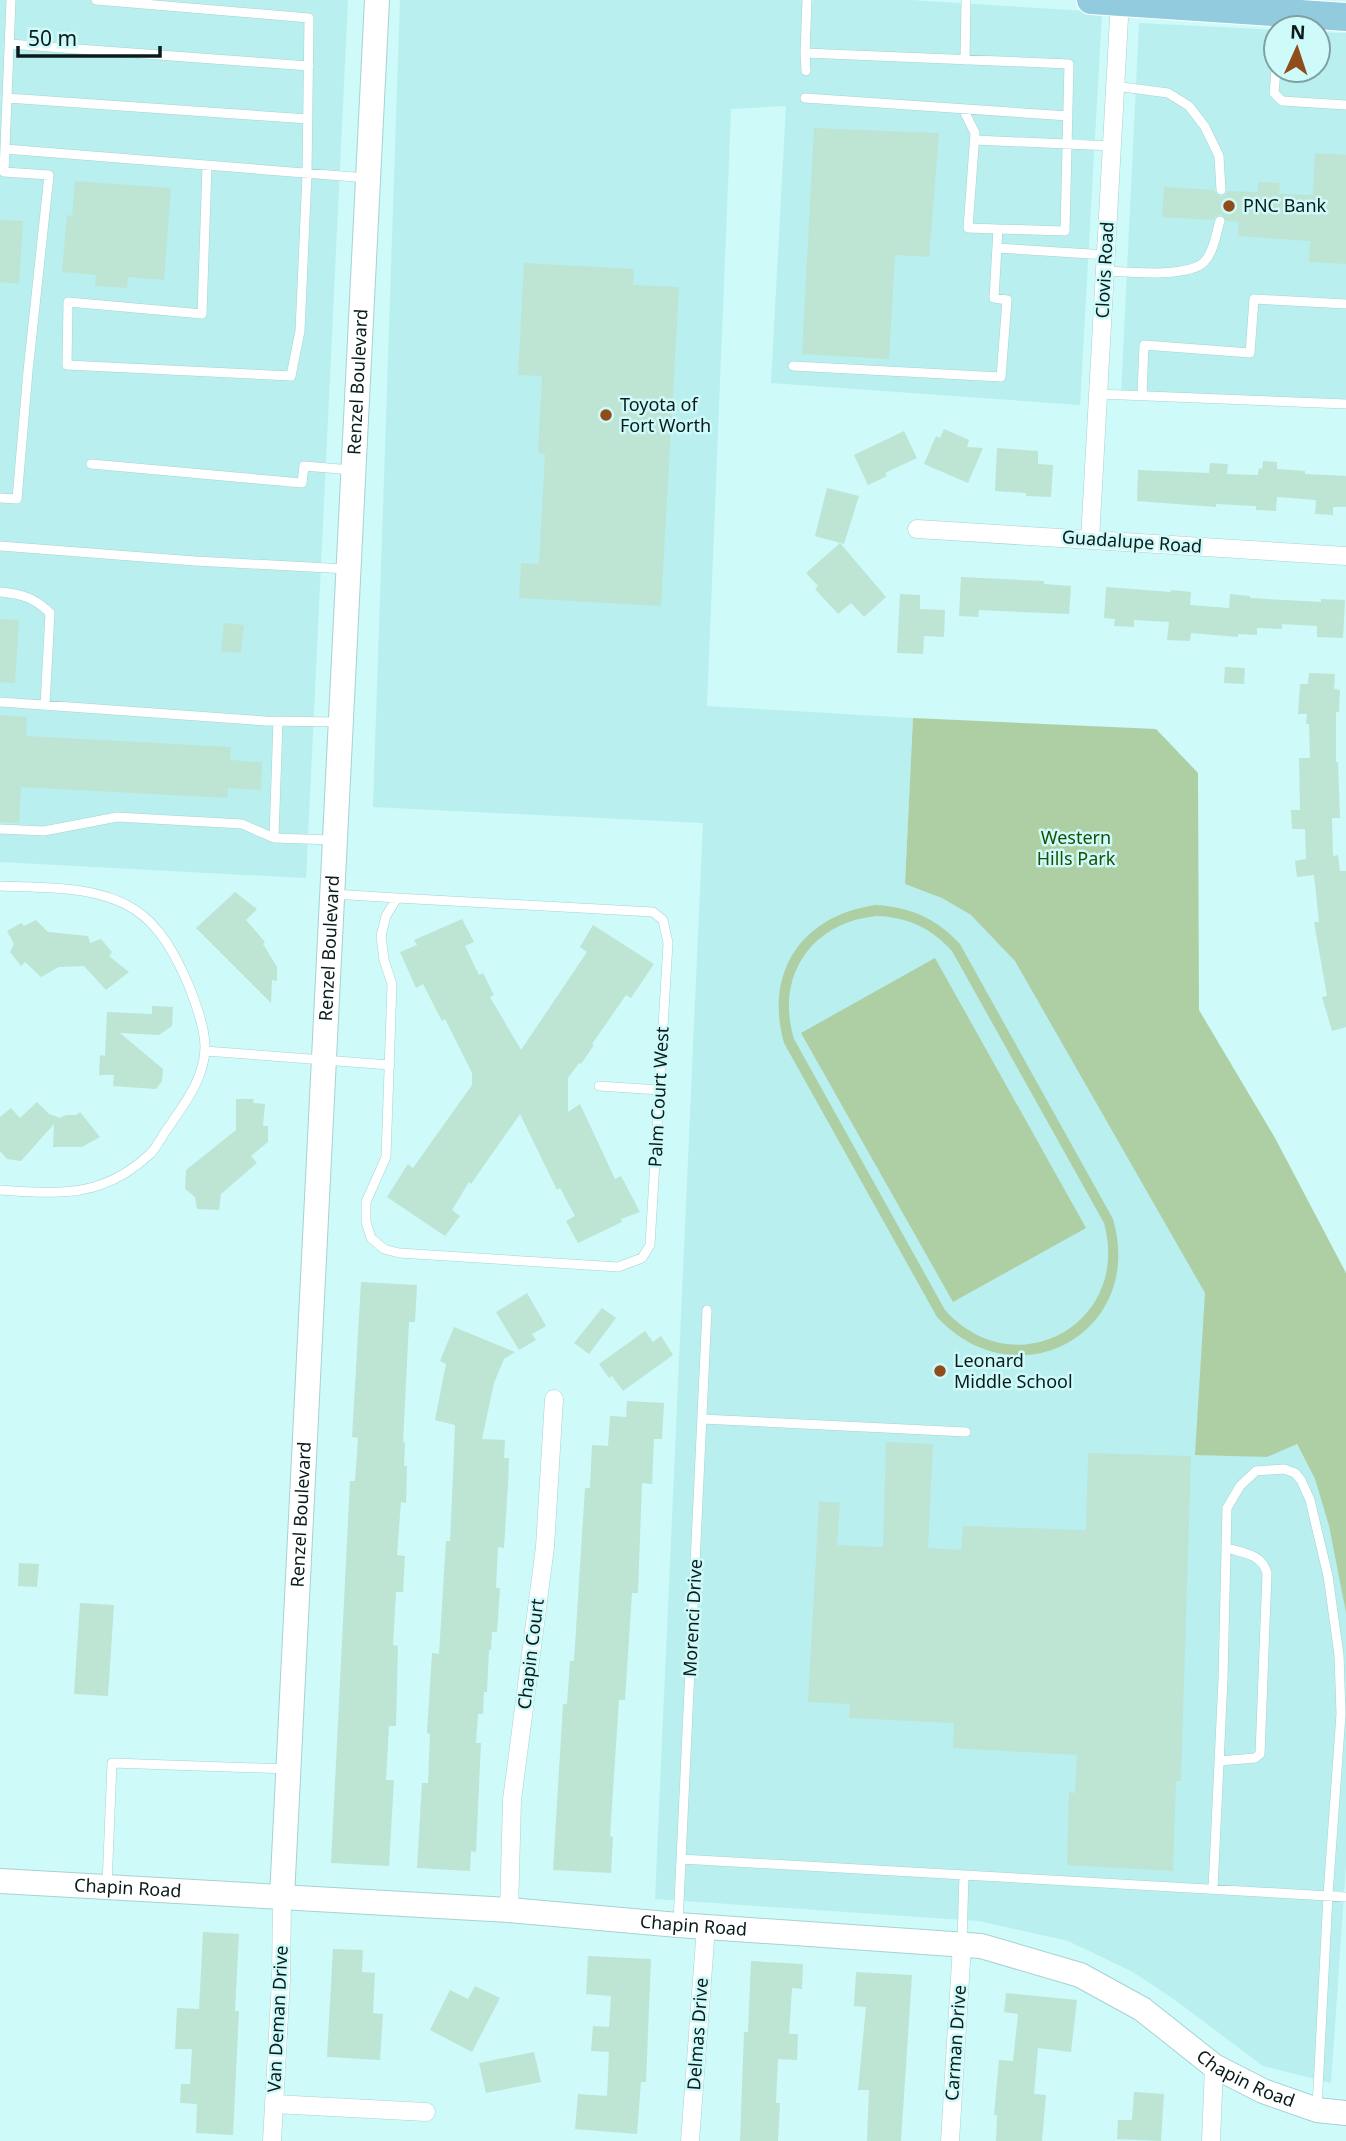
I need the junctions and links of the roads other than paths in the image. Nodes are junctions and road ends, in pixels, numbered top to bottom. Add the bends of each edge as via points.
1 (11, 0) edge
2 (96, 0) edge
3 (377, 0) edge
4 (807, 0) edge
5 (966, 0) edge
6 (1091, 0) edge
7 (1120, 1) edge
8 (1346, 17) edge
9 (6, 47) edge
10 (805, 53) junction
11 (965, 60) junction
12 (309, 66) junction
13 (806, 71) dead end
14 (1275, 84) edge
15 (1115, 86) junction
16 (7, 98) junction
17 (805, 98) dead end
18 (1346, 105) edge
19 (963, 109) junction
20 (1068, 116) junction
21 (308, 119) junction
22 (975, 140) junction
23 (1068, 144) junction
24 (1112, 146) junction
25 (5, 149) junction
26 (207, 166) junction
27 (307, 174) junction
28 (368, 178) junction
29 (1221, 190) dead end
30 (1220, 221) dead end
31 (999, 229) junction
32 (997, 248) junction
33 (1105, 263) junction
34 (1346, 304) edge
35 (793, 366) dead end
36 (1098, 394) junction
37 (1142, 396) junction
38 (1346, 404) edge
39 (91, 464) dead end
40 (354, 471) junction
41 (0, 498) edge
42 (917, 528) dead end
43 (1090, 540) junction
44 (0, 546) edge
45 (1346, 556) edge
46 (349, 569) junction
47 (0, 592) edge
48 (0, 702) edge
49 (45, 705) junction
50 (278, 721) junction
51 (341, 722) junction
52 (0, 829) edge
53 (274, 838) junction
54 (335, 840) junction
55 (0, 886) edge
56 (332, 894) junction
57 (397, 898) junction
58 (205, 1051) junction
59 (324, 1060) junction
60 (390, 1065) junction
61 (599, 1086) dead end
62 (659, 1090) junction
63 (0, 1190) edge
64 (707, 1310) dead end
65 (554, 1399) dead end
66 (702, 1419) junction
67 (966, 1432) dead end
68 (1227, 1548) junction
69 (1219, 1761) junction
70 (289, 1769) junction
71 (681, 1858) junction
72 (964, 1875) junction
73 (0, 1881) edge
74 (107, 1887) junction
75 (1213, 1889) junction
76 (1328, 1895) junction
77 (282, 1897) junction
78 (1346, 1897) edge
79 (509, 1910) junction
80 (678, 1925) junction
81 (706, 1927) junction
82 (962, 1945) junction
83 (1214, 2066) junction
84 (274, 2104) junction
85 (1317, 2110) junction
86 (426, 2112) dead end
87 (1346, 2113) edge
88 (272, 2141) edge
89 (690, 2141) edge
90 (950, 2141) edge
91 (1211, 2141) edge

1 - 9 lane
2 - 12 lane via 309,18
3 - 28 street, Renzel Boulevard
4 - 10 lane
5 - 11 lane
6 - 7 main road
7 - 8 main road via 1280,17
7 - 15 street, Clovis Road
9 - 12 lane
9 - 16 lane
10 - 11 lane
10 - 13 lane
11 - 20 lane via 1069,64
12 - 21 lane
14 - 18 lane via 1274,93 1282,101
15 - 24 street, Clovis Road
15 - 29 lane via 1168,93 1189,106 1219,156
16 - 21 lane
16 - 25 lane
17 - 19 lane
19 - 20 lane
19 - 22 lane
20 - 23 lane
21 - 27 lane
22 - 23 lane
22 - 31 lane via 968,228
23 - 24 lane
23 - 31 lane via 1065,231
24 - 33 street, Clovis Road
25 - 26 lane
25 - 41 lane via 4,172 48,175 17,499
26 - 27 lane
26 - 27 lane via 202,314 68,302 67,365 291,376 300,331
27 - 28 lane
28 - 40 street, Renzel Boulevard
30 - 33 lane via 1211,250 1194,268 1174,272
31 - 32 lane
32 - 33 lane
32 - 35 lane via 994,298 1007,300 1001,377
33 - 36 street, Clovis Road
34 - 37 lane via 1254,299 1250,353 1144,345
36 - 37 lane
36 - 43 street, Clovis Road
37 - 38 lane
39 - 40 lane via 302,483 304,466
40 - 46 street, Renzel Boulevard
42 - 43 street, Guadalupe Road
43 - 45 street, Guadalupe Road
44 - 46 lane
46 - 51 street, Renzel Boulevard
47 - 49 lane via 38,601 50,613
48 - 49 lane
49 - 50 lane
50 - 51 lane
50 - 53 lane
51 - 54 street, Renzel Boulevard
52 - 53 lane via 44,831 117,817 242,824
53 - 54 lane
54 - 56 street, Renzel Boulevard
55 - 58 lane via 90,891 137,911 177,958 196,1005
56 - 57 lane
56 - 59 street, Renzel Boulevard
57 - 60 lane, Palm Court West via 381,936 392,984
57 - 62 lane, Palm Court West via 653,912 663,920 668,943
58 - 59 lane
58 - 63 lane via 188,1098 151,1153 116,1177 79,1189 43,1193
59 - 60 lane
59 - 70 street, Renzel Boulevard
60 - 62 lane, Palm Court West via 386,1157 366,1202 366,1222 371,1238 384,1249 400,1253 618,1267 642,1258 650,1245
61 - 62 lane
64 - 66 lane, Morenci Drive
65 - 79 street, Chapin Court via 545,1546 512,1800
66 - 67 lane
66 - 71 lane, Morenci Drive
68 - 69 lane
68 - 69 lane via 1258,1557 1267,1573 1261,1741 1255,1758
68 - 76 lane via 1227,1508 1240,1486 1256,1471 1294,1473 1310,1500 1328,1576 1339,1655 1341,1714
69 - 75 lane
70 - 74 lane via 112,1763
70 - 77 street, Renzel Boulevard
71 - 72 lane
71 - 80 lane, Morenci Drive
72 - 75 lane
72 - 82 lane
73 - 74 street, Chapin Road
74 - 77 street, Chapin Road
75 - 76 lane
76 - 78 lane
76 - 85 lane
77 - 79 street, Chapin Road
77 - 84 street, Van Deman Drive
79 - 80 street, Chapin Road
80 - 81 street, Chapin Road
81 - 82 street, Chapin Road
81 - 89 street, Delmas Drive
82 - 83 street, Chapin Road via 1018,1955 1080,1975 1142,2009
82 - 90 street, Carman Drive
83 - 85 street, Chapin Road
83 - 91 street
84 - 86 street
84 - 88 street, Van Deman Drive
85 - 87 street, Chapin Road

